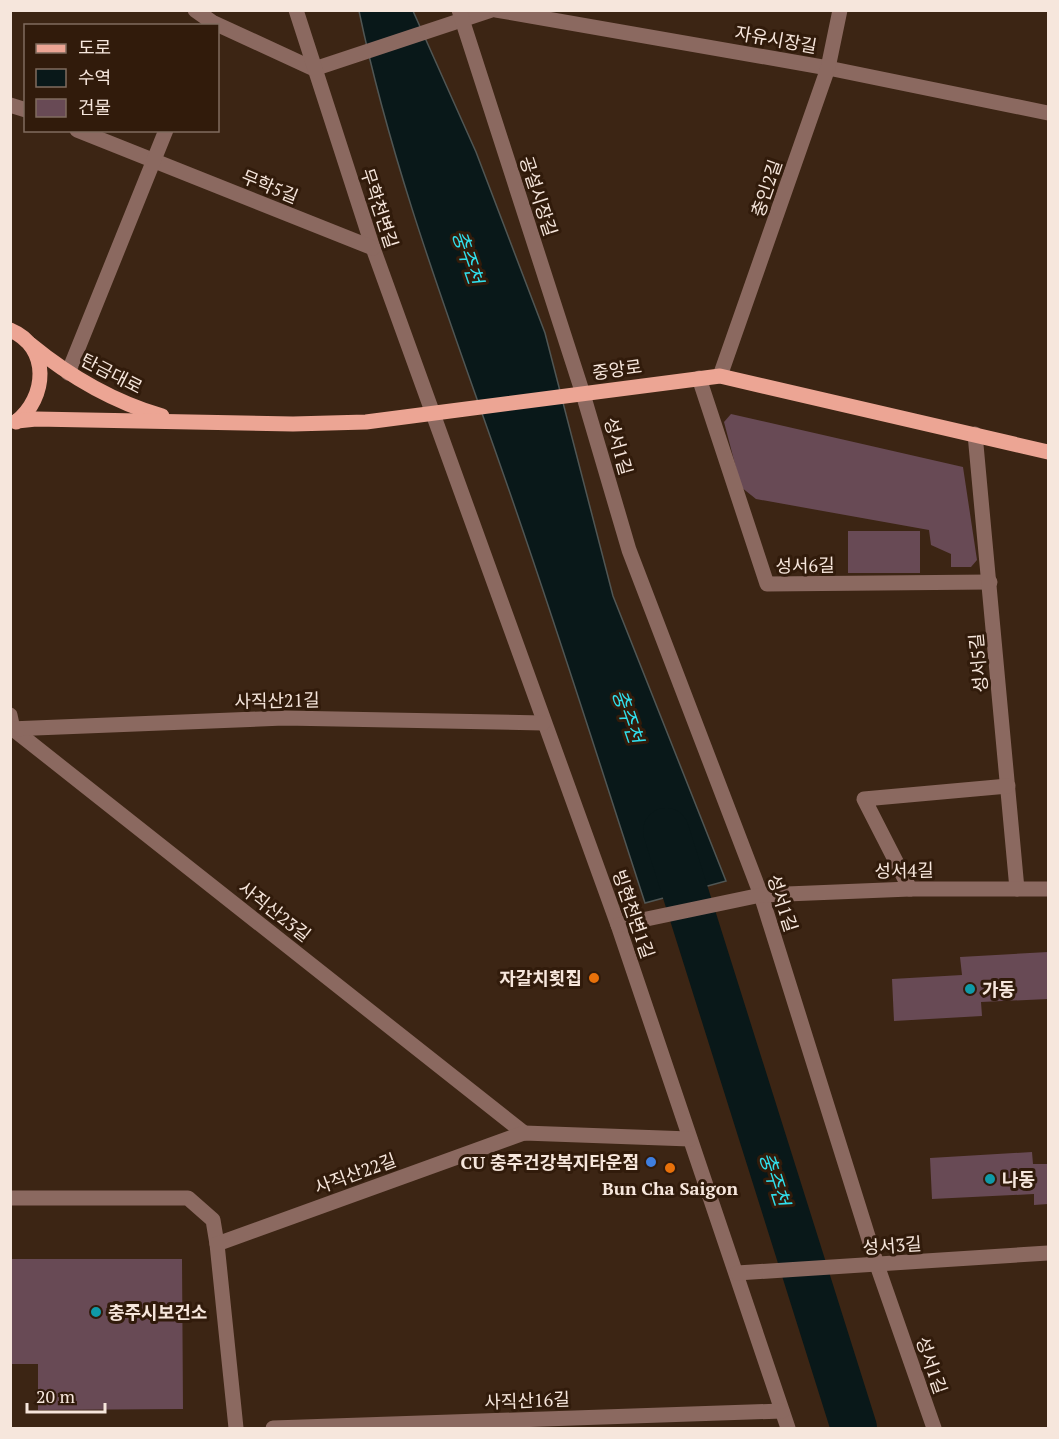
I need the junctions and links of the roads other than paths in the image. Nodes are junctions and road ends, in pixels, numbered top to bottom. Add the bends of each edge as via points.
1 (195, 10) edge
2 (296, 10) edge
3 (494, 10) edge
4 (840, 10) edge
5 (460, 15) edge
6 (211, 24) edge
7 (219, 27) edge
8 (828, 68) junction
9 (314, 69) junction
10 (1048, 113) edge
11 (82, 132) edge
12 (165, 132) edge
13 (153, 160) junction
14 (373, 248) junction
15 (10, 330) edge
16 (30, 344) junction
17 (68, 373) junction
18 (720, 376) junction
19 (699, 378) junction
20 (583, 394) junction
21 (435, 415) junction
22 (183, 421) junction
23 (13, 424) edge
24 (975, 434) junction
25 (1048, 452) edge
26 (990, 582) junction
27 (543, 723) junction
28 (11, 724) edge
29 (1008, 786) junction
30 (910, 889) junction
31 (1017, 889) junction
32 (1048, 889) edge
33 (761, 895) junction
34 (618, 925) junction
35 (524, 1133) junction
36 (690, 1139) junction
37 (10, 1198) edge
38 (218, 1244) junction
39 (1048, 1254) edge
40 (877, 1265) junction
41 (737, 1273) junction
42 (782, 1411) junction
43 (338, 1427) edge
44 (236, 1428) edge
45 (273, 1428) edge
46 (788, 1428) edge
47 (934, 1428) edge

1 - 6 street
2 - 9 street, 무학천변길
3 - 5 street, 자유시장길
3 - 8 street, 자유시장길
4 - 8 street, 충인2길
5 - 9 street, 자유시장길 via 444,26
5 - 20 street, 공설시장길
7 - 9 street
8 - 10 street, 자유시장길
8 - 18 street, 충인2길
9 - 14 street, 무학천변길
11 - 13 street, 무학5길
12 - 13 street
13 - 14 street, 무학5길
13 - 17 street
14 - 21 street, 무학천변길
15 - 16 main road, 탄금대로
16 - 17 main road, 탄금대로
16 - 23 main road via 39,360 39,394 30,409
17 - 22 main road, 탄금대로 via 144,411
18 - 19 main road, 중앙로
18 - 24 main road, 중앙로
19 - 20 main road, 중앙로
19 - 26 street, 성서6길 via 767,584
20 - 21 main road, 중앙로
20 - 33 street, 성서1길 via 629,550
21 - 22 main road, 중앙로 via 345,423
21 - 27 street, 빙현천변1길
22 - 23 main road via 36,419
24 - 25 main road, 중앙로
24 - 26 street, 성서5길
26 - 29 street, 성서5길
27 - 28 street, 사직산21길 via 284,718
27 - 34 street, 빙현천변1길
28 - 35 street, 사직산23길
29 - 30 street via 864,799
29 - 31 street, 성서5길
30 - 31 street, 성서4길
30 - 33 street, 성서4길
31 - 32 street, 성서4길
33 - 34 street, 성서4길
33 - 40 street, 성서1길
34 - 36 street, 빙현천변1길
35 - 36 street, 사직산22길
35 - 38 street, 사직산22길
36 - 41 street, 빙현천변1길
37 - 38 street via 188,1198 213,1220
38 - 44 street
39 - 40 street, 성서3길
40 - 41 street, 성서3길
40 - 47 street, 성서1길
41 - 42 street, 빙현천변1길
42 - 43 street, 사직산16길
42 - 46 street, 빙현천변1길
43 - 45 street, 사직산16길

